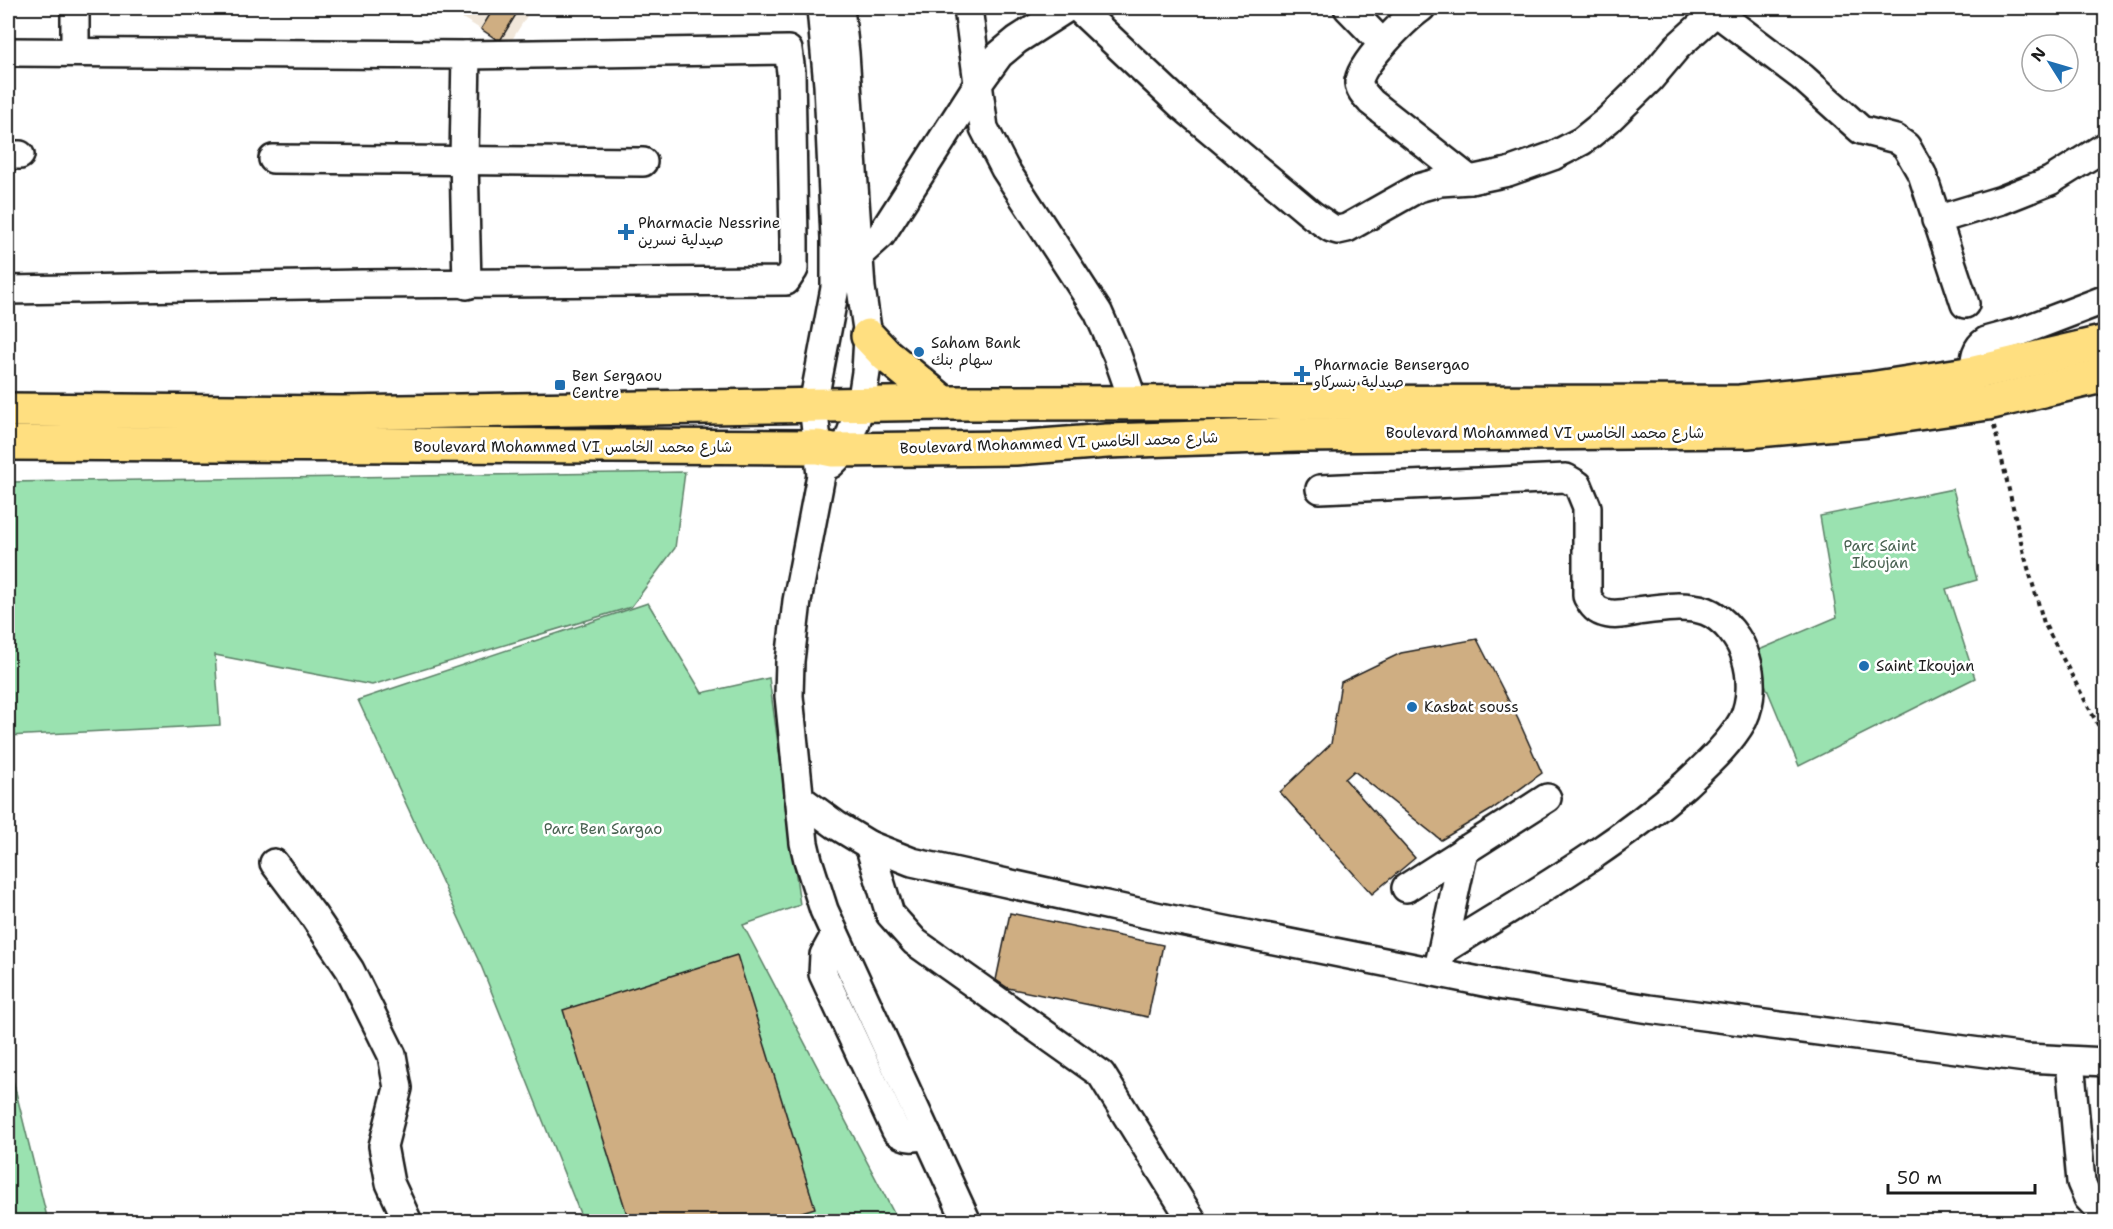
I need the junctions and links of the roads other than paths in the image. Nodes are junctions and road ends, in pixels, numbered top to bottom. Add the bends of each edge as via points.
1 (75, 8) edge
2 (821, 8) edge
3 (840, 8) edge
4 (968, 8) edge
5 (1067, 8) edge
6 (1078, 8) edge
7 (1348, 8) edge
8 (1421, 8) edge
9 (1718, 10) edge
10 (1383, 44) junction
11 (826, 48) junction
12 (788, 50) junction
13 (8, 52) edge
14 (75, 52) junction
15 (466, 55) junction
16 (978, 84) junction
17 (2106, 146) edge
18 (273, 159) dead end
19 (464, 159) junction
20 (644, 162) dead end
21 (1470, 180) junction
22 (1936, 220) junction
23 (860, 254) junction
24 (467, 285) junction
25 (8, 290) edge
26 (2106, 299) edge
27 (1965, 304) dead end
28 (2106, 333) edge
29 (867, 336) junction
30 (2106, 342) edge
31 (2073, 350) junction
32 (1974, 373) junction
33 (2106, 375) edge
34 (944, 403) junction
35 (1134, 403) junction
36 (813, 405) junction
37 (861, 405) junction
38 (8, 410) edge
39 (8, 443) edge
40 (828, 457) junction
41 (1320, 489) dead end
42 (799, 798) junction
43 (1547, 798) dead end
44 (869, 845) junction
45 (1464, 850) junction
46 (274, 863) dead end
47 (1406, 888) dead end
48 (1440, 961) junction
49 (2070, 1060) junction
50 (2106, 1062) edge
51 (2106, 1217) edge
52 (408, 1221) edge
53 (967, 1221) edge
54 (1193, 1221) edge

1 - 14 street
2 - 11 street
3 - 23 street
4 - 16 street
5 - 16 street via 999,55
6 - 21 street via 1182,106 1331,228 1338,230 1358,224 1418,188
7 - 10 street
8 - 10 street
9 - 21 street via 1582,141 1527,166
9 - 22 street via 1861,130 1896,139 1906,146 1922,174
10 - 21 street via 1358,81 1362,92
11 - 12 street
11 - 36 street via 835,288
12 - 15 street
12 - 24 street via 794,269 786,281
13 - 14 street
14 - 15 street
15 - 19 street
16 - 23 street via 881,235
16 - 35 street via 984,128 1005,169 1098,312
17 - 22 street via 2050,181
18 - 19 street
19 - 20 street
19 - 24 street
22 - 27 street
23 - 29 street
24 - 25 street
26 - 32 street via 1986,341 1975,356
28 - 31 street
29 - 34 main road
29 - 37 street
30 - 31 main road, Boulevard Mohammed VI شارع محمد الخامس
31 - 32 main road, Boulevard Mohammed VI شارع محمد الخامس
32 - 35 main road, Boulevard Mohammed VI شارع محمد الخامس via 1870,389 1740,402
33 - 40 main road, Boulevard Mohammed VI شارع محمد الخامس via 1988,403 1869,420 1747,431 1297,435
34 - 35 main road, Boulevard Mohammed VI شارع محمد الخامس
34 - 37 main road, Boulevard Mohammed VI شارع محمد الخامس
36 - 37 main road, Boulevard Mohammed VI شارع محمد الخامس
36 - 38 main road, Boulevard Mohammed VI شارع محمد الخامس via 343,413
36 - 40 street
37 - 40 street
39 - 40 main road, Boulevard Mohammed VI شارع محمد الخامس
40 - 42 street via 797,601 790,661 789,696
41 - 48 street via 1566,478 1578,485 1587,507 1587,596 1591,603 1600,612 1612,615 1681,607 1707,612 1724,623 1742,646 1749,670 1750,694 1744,719 1709,763 1641,822
42 - 44 street
42 - 53 street via 808,860 824,910
43 - 45 street
44 - 48 street via 912,862 1160,917
44 - 54 street via 890,914 901,928 915,942 1101,1074
45 - 47 street
45 - 48 street
46 - 52 street via 350,970 392,1055 398,1088 383,1146 390,1183
48 - 49 street via 1504,986 1648,1009 2026,1058
49 - 50 street
49 - 51 street via 2081,1182 2088,1198

